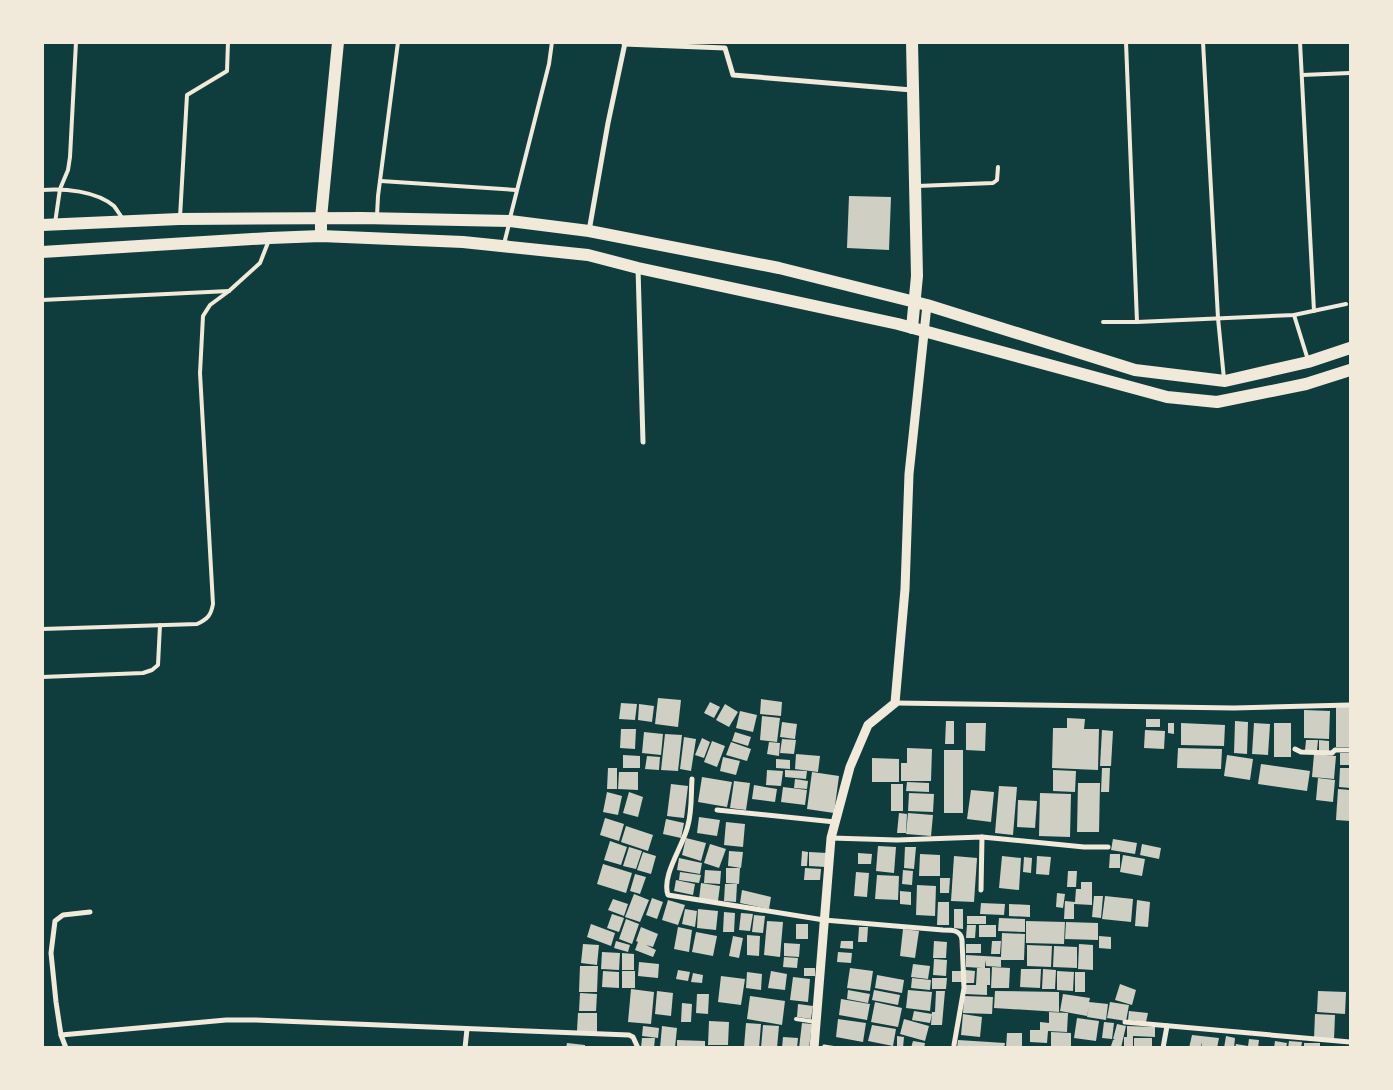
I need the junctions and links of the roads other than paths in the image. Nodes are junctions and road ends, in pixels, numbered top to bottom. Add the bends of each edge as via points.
1 (76, 42) edge
2 (228, 42) edge
3 (338, 42) edge
4 (398, 42) edge
5 (552, 42) edge
6 (912, 42) edge
7 (1126, 42) edge
8 (1202, 42) edge
9 (1300, 42) edge
10 (624, 43) edge
11 (1350, 73) edge
12 (1302, 75) junction
13 (912, 90) junction
14 (998, 167) dead end
15 (381, 181) junction
16 (915, 186) junction
17 (60, 189) junction
18 (42, 190) edge
19 (516, 190) junction
20 (321, 218) junction
21 (179, 219) junction
22 (377, 219) junction
23 (124, 221) junction
24 (510, 221) junction
25 (49, 225) edge
26 (589, 231) junction
27 (321, 236) junction
28 (270, 238) junction
29 (504, 247) junction
30 (42, 252) edge
31 (638, 268) junction
32 (229, 291) junction
33 (42, 300) edge
34 (921, 304) junction
35 (1346, 304) dead end
36 (1314, 311) junction
37 (1294, 315) junction
38 (1218, 318) junction
39 (1103, 322) dead end
40 (1137, 322) junction
41 (918, 330) junction
42 (1350, 348) edge
43 (1308, 362) junction
44 (1350, 370) edge
45 (1225, 382) junction
46 (643, 442) dead end
47 (160, 625) junction
48 (42, 629) edge
49 (42, 676) edge
50 (896, 703) junction
51 (1350, 705) edge
52 (1295, 748) dead end
53 (1350, 750) edge
54 (692, 779) dead end
55 (717, 810) dead end
56 (835, 822) junction
57 (982, 837) junction
58 (831, 838) junction
59 (1108, 847) dead end
60 (981, 890) dead end
61 (90, 912) dead end
62 (824, 920) junction
63 (796, 1019) dead end
64 (816, 1022) junction
65 (1125, 1022) dead end
66 (1167, 1026) junction
67 (467, 1029) junction
68 (61, 1035) junction
69 (1350, 1042) edge
70 (954, 1045) dead end
71 (66, 1048) edge
72 (465, 1048) edge
73 (638, 1048) edge
74 (814, 1048) edge
75 (1163, 1048) edge

1 - 17 lane via 70,157
2 - 21 lane via 227,71 187,95
3 - 20 main road
4 - 15 lane
5 - 19 lane
6 - 13 main road
7 - 40 lane
8 - 38 lane
9 - 12 lane
10 - 13 street via 726,48 733,75
10 - 26 street
11 - 12 lane
12 - 36 lane
13 - 16 main road
14 - 16 lane via 998,180 993,183
15 - 19 lane
15 - 22 lane
16 - 34 main road via 917,276
17 - 18 lane
17 - 23 lane via 92,195 114,206
17 - 25 lane
19 - 24 lane
20 - 21 main road
20 - 22 main road
20 - 27 main road
21 - 23 main road
22 - 24 main road
23 - 25 main road
24 - 26 main road
24 - 29 lane
26 - 34 main road via 778,268
27 - 28 main road
27 - 29 main road via 463,242
28 - 30 main road
28 - 32 lane via 260,263
29 - 31 main road via 588,255
31 - 41 main road
31 - 46 street
32 - 33 lane
32 - 47 lane via 210,305 203,316 201,330 200,373 213,604 206,620 197,624
34 - 41 main road
34 - 45 main road via 1135,370
35 - 36 lane
36 - 37 lane
37 - 38 lane
37 - 43 lane
38 - 40 lane
38 - 45 lane
39 - 40 lane
41 - 44 main road via 1167,398 1217,402 1306,384
41 - 50 street
42 - 43 main road
43 - 45 main road
47 - 48 lane
47 - 49 lane via 158,665 152,670 143,673
50 - 51 street via 1234,708
50 - 56 street via 868,725 850,766
52 - 53 street via 1301,752
54 - 62 street via 688,825 668,878 668,895
55 - 56 street
56 - 58 street
57 - 58 street
57 - 59 street
57 - 60 street
58 - 62 street
61 - 68 street via 63,915 55,921 51,952
62 - 64 street
62 - 70 street via 961,933 964,988
63 - 64 lane
64 - 74 street
65 - 66 street
66 - 69 street
66 - 75 street
67 - 68 street via 226,1020
67 - 72 street
67 - 73 street via 630,1036
68 - 71 street

